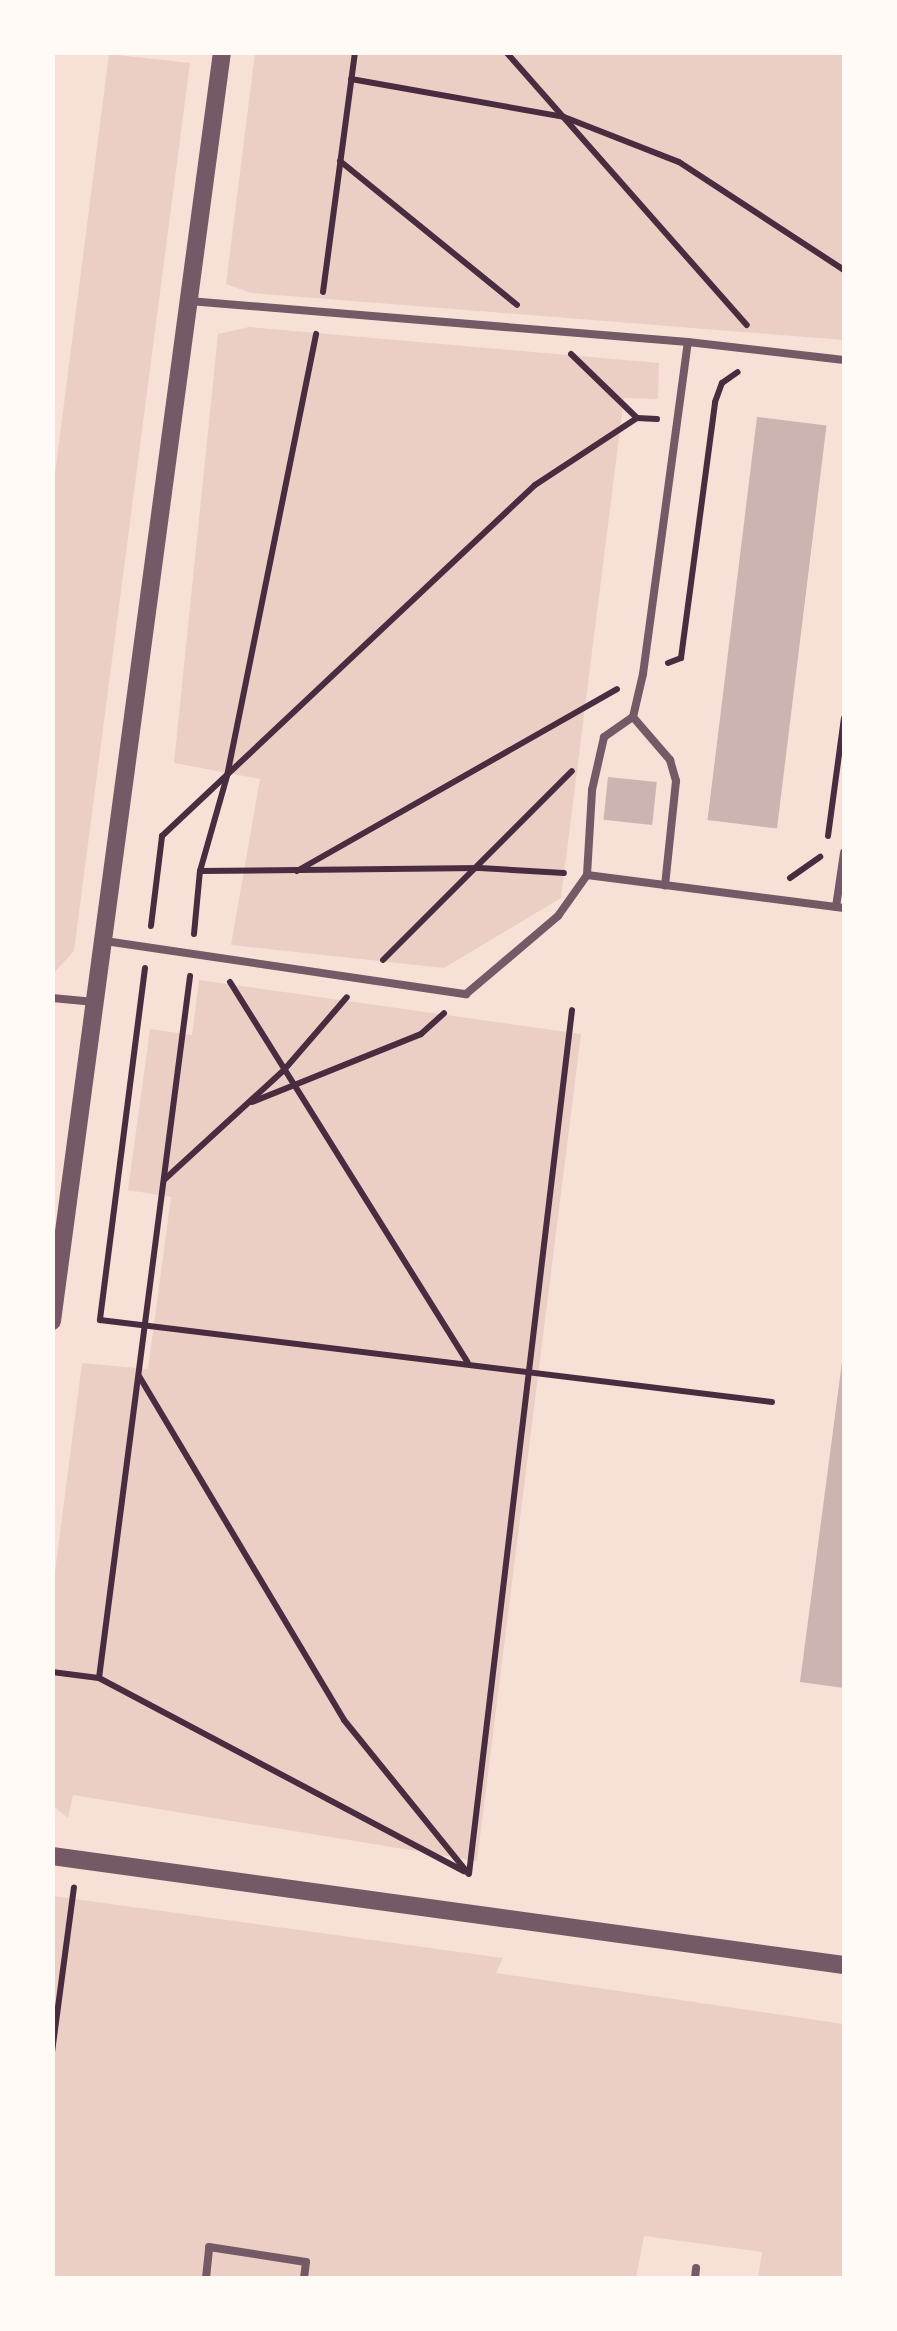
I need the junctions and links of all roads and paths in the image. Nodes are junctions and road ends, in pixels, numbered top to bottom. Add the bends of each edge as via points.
1 (222, 52) edge
2 (355, 52) edge
3 (506, 52) edge
4 (351, 78) junction
5 (564, 117) junction
6 (340, 161) junction
7 (844, 270) edge
8 (189, 301) junction
9 (321, 311) junction
10 (542, 327) junction
11 (688, 342) junction
12 (769, 351) junction
13 (844, 360) edge
14 (753, 373) dead end
15 (636, 418) junction
16 (678, 420) junction
17 (643, 674) junction
18 (633, 717) junction
19 (844, 718) edge
20 (843, 738) edge
21 (227, 776) junction
22 (844, 853) edge
23 (200, 871) junction
24 (296, 871) junction
25 (586, 875) junction
26 (771, 876) dead end
27 (666, 885) junction
28 (840, 908) edge
29 (103, 941) junction
30 (148, 948) junction
31 (192, 954) junction
32 (216, 958) junction
33 (466, 994) junction
34 (52, 998) edge
35 (95, 1002) junction
36 (572, 1010) dead end
37 (294, 1086) junction
38 (247, 1104) dead end
39 (52, 1321) edge
40 (144, 1324) junction
41 (468, 1364) junction
42 (530, 1371) junction
43 (138, 1374) junction
44 (772, 1402) dead end
45 (52, 1672) edge
46 (99, 1678) junction
47 (52, 1856) edge
48 (469, 1874) junction
49 (74, 1887) dead end
50 (844, 1965) edge
51 (52, 2052) edge
52 (696, 2268) dead end
53 (206, 2278) edge
54 (304, 2278) edge
55 (695, 2278) edge

1 - 8 street
2 - 4 path
3 - 5 path
4 - 5 path
4 - 6 path
5 - 7 path via 680,162
5 - 12 path
6 - 9 path
6 - 10 path
8 - 9 lane
8 - 29 street
9 - 10 lane
9 - 21 path
10 - 11 lane
10 - 15 path
11 - 12 lane
11 - 16 lane
12 - 13 lane
14 - 17 path via 735,372 715,402 681,658
15 - 16 path
15 - 21 path via 535,485
16 - 17 lane
17 - 18 lane
17 - 24 path
18 - 25 lane via 604,737 592,790
18 - 27 lane via 670,760 676,782
19 - 20 path
20 - 26 path via 819,859 788,878
21 - 23 path
21 - 30 path via 162,836
22 - 28 lane
23 - 24 path
23 - 31 path
24 - 25 path via 480,868
25 - 27 lane
25 - 33 lane via 558,916
27 - 28 lane
29 - 30 lane
29 - 35 street
30 - 31 lane
30 - 40 path via 100,1320
31 - 32 lane
31 - 40 path
32 - 33 lane
32 - 37 path
33 - 37 path via 421,1034
34 - 35 lane
35 - 39 street
36 - 42 path
37 - 38 path
37 - 41 path
40 - 41 path
40 - 43 path
41 - 42 path
42 - 44 path
42 - 48 path
43 - 46 path
43 - 48 path via 344,1720
45 - 46 path
46 - 48 path
47 - 50 street
49 - 51 path
52 - 55 lane
53 - 54 lane via 209,2247 306,2262

